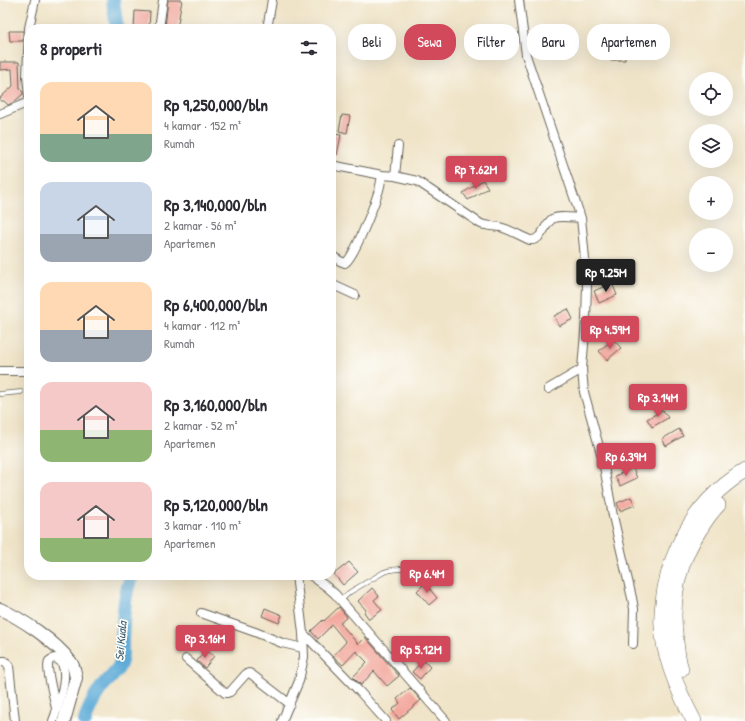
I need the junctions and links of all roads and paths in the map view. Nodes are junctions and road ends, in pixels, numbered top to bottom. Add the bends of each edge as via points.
1 (35, 0) edge
2 (163, 0) edge
3 (272, 0) edge
4 (518, 0) edge
5 (30, 24) edge
6 (160, 24) edge
7 (268, 24) edge
8 (24, 104) edge
9 (0, 114) edge
10 (398, 146) dead end
11 (336, 166) edge
12 (382, 175) junction
13 (395, 176) junction
14 (580, 218) junction
15 (336, 258) edge
16 (336, 286) edge
17 (355, 295) dead end
18 (582, 369) junction
19 (0, 371) edge
20 (24, 371) edge
21 (548, 389) dead end
22 (21, 392) dead end
23 (0, 394) edge
24 (745, 471) edge
25 (745, 483) edge
26 (444, 571) dead end
27 (297, 580) edge
28 (317, 580) edge
29 (340, 601) junction
30 (0, 609) edge
31 (201, 613) dead end
32 (302, 633) junction
33 (634, 644) dead end
34 (304, 648) junction
35 (186, 659) dead end
36 (0, 660) edge
37 (290, 704) junction
38 (57, 710) junction
39 (15, 721) edge
40 (53, 721) edge
41 (64, 721) edge
42 (282, 721) edge
43 (386, 721) edge
44 (446, 721) edge
45 (694, 721) edge
46 (704, 721) edge

1 - 5 street
2 - 6 street
3 - 7 street
4 - 14 street via 526,55
8 - 9 street
10 - 13 street
11 - 12 street
12 - 13 street
12 - 15 street via 378,192 351,257 345,263
13 - 14 street via 417,181 481,224 498,227 530,240 538,238 552,219
14 - 18 street via 587,284
16 - 17 street
18 - 21 street
18 - 33 street via 584,392 603,461 612,516 632,598
19 - 20 street
22 - 23 lane
24 - 45 highway via 725,485 695,516 684,533 668,572 663,601 664,641 672,670
25 - 46 highway via 716,507 704,522 682,564 678,579 674,603 678,661 687,688
26 - 29 lane via 390,570 350,592
27 - 32 street
28 - 29 street
29 - 44 street
30 - 41 street via 52,642 71,662 76,678
31 - 34 street via 282,643
32 - 34 street
32 - 43 street
34 - 37 street via 299,681
35 - 37 street via 225,693 230,692 249,673
36 - 39 street via 9,666
37 - 42 street
38 - 38 street via 48,665 53,658 61,662 64,669 64,682
38 - 40 street

